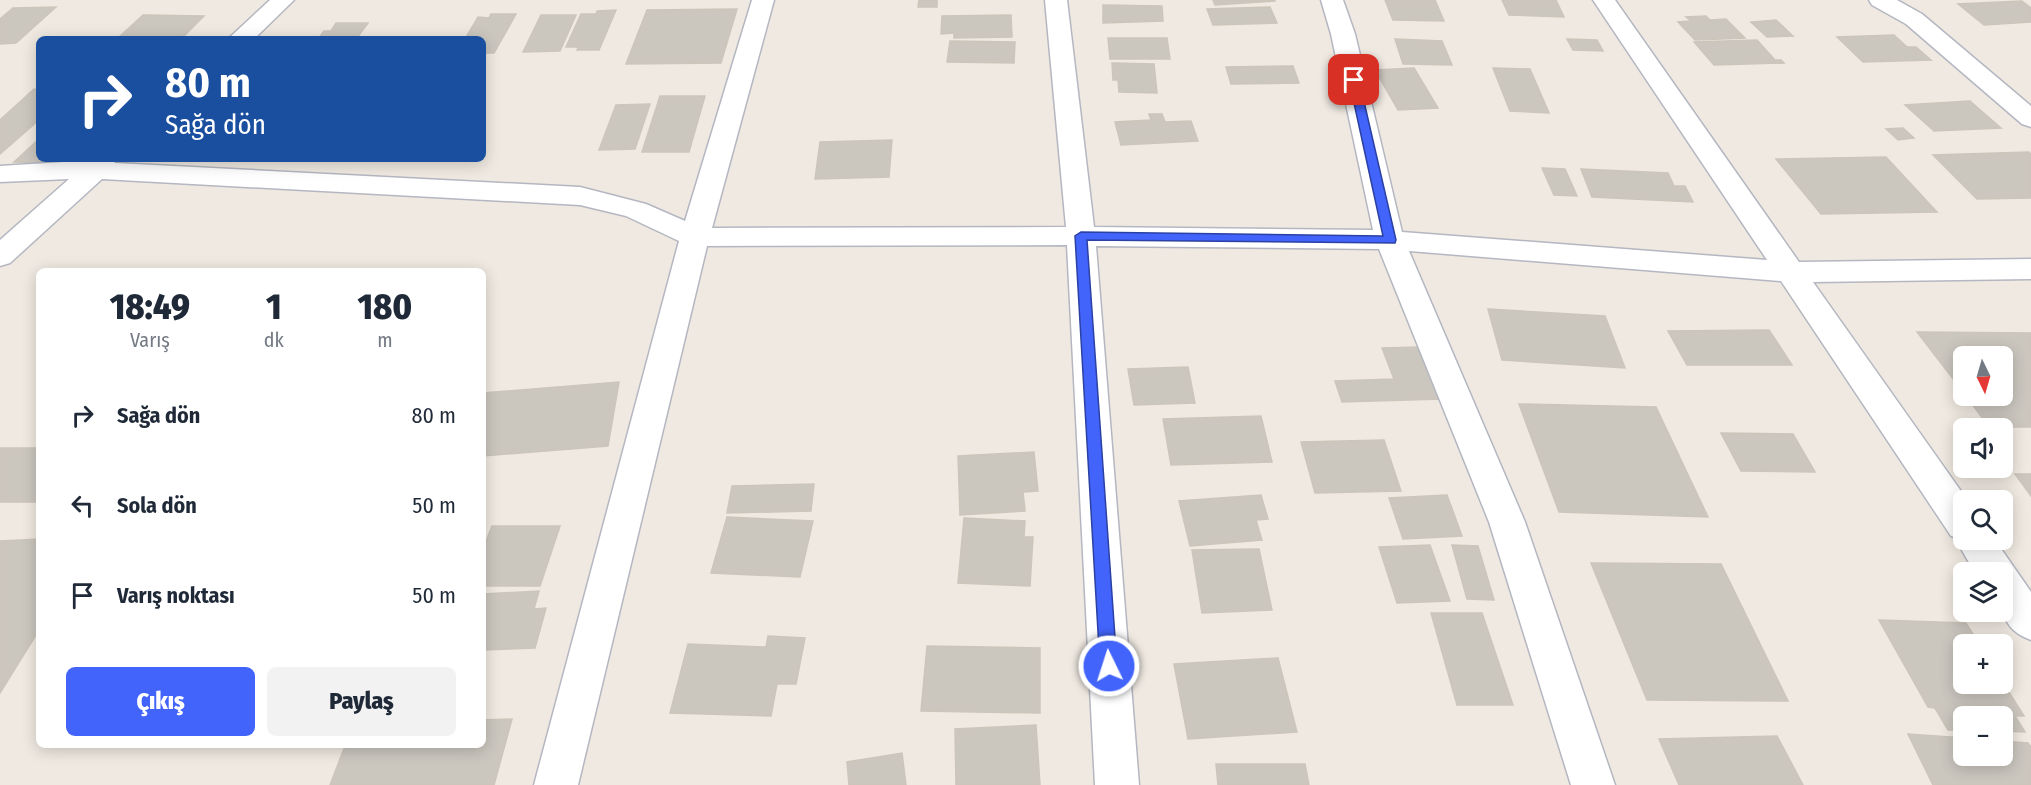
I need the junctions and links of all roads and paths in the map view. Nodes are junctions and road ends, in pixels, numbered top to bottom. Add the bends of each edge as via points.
1 (283, 0) edge
2 (763, 0) edge
3 (1056, 0) edge
4 (1332, 0) edge
5 (1604, 0) edge
6 (1880, 0) edge
7 (243, 36) edge
8 (2031, 119) edge
9 (102, 164) edge
10 (0, 174) edge
11 (1081, 236) junction
12 (695, 237) junction
13 (1390, 240) junction
14 (0, 256) edge
15 (2031, 269) edge
16 (1789, 272) junction
17 (1953, 509) edge
18 (2013, 598) edge
19 (2031, 623) edge
20 (555, 785) edge
21 (1117, 785) edge
22 (1593, 785) edge

1 - 7 street
2 - 12 street
3 - 11 street
4 - 13 street
5 - 16 street
6 - 8 street via 1914,19
9 - 10 street
9 - 12 street via 580,196 636,210
9 - 14 street
11 - 12 street
11 - 13 street
11 - 21 street
12 - 20 street
13 - 16 street
13 - 22 street via 1507,522
15 - 16 street
16 - 17 street
18 - 19 street

